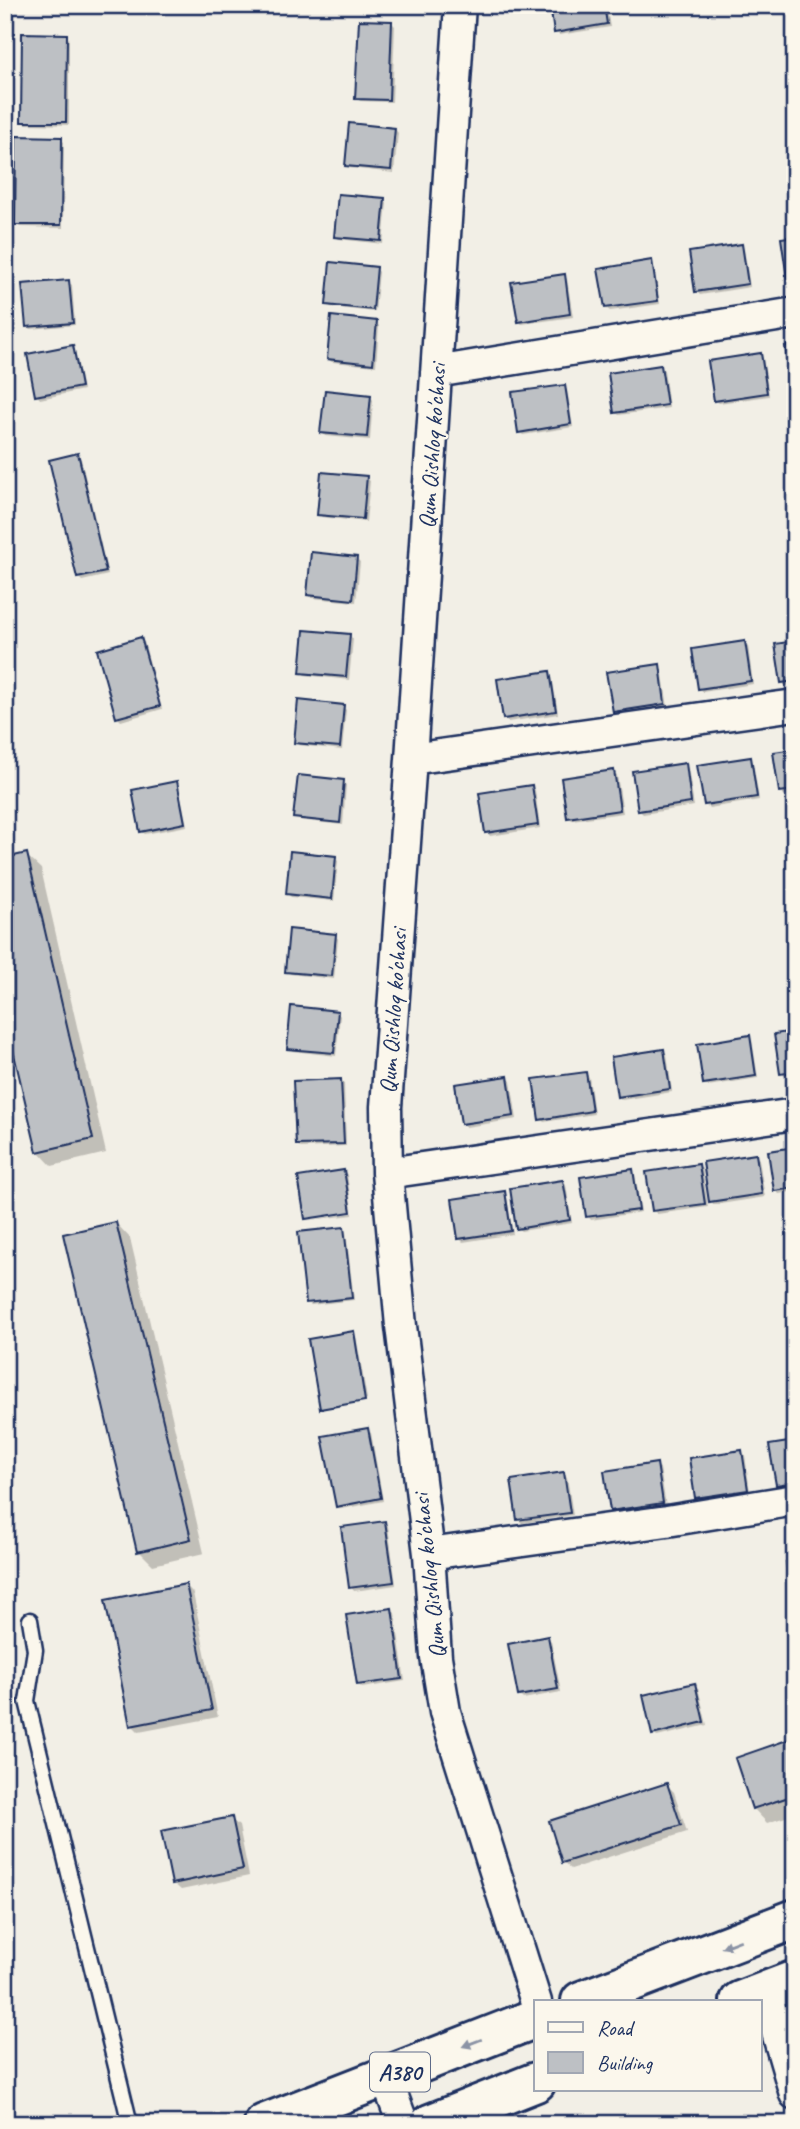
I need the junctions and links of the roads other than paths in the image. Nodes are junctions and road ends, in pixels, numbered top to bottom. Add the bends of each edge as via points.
1 (460, 5) edge
2 (795, 313) edge
3 (436, 372) junction
4 (795, 705) edge
5 (411, 759) junction
6 (795, 1114) edge
7 (387, 1172) junction
8 (795, 1500) edge
9 (429, 1554) junction
10 (30, 1620) dead end
11 (795, 1919) edge
12 (766, 1991) edge
13 (535, 2000) edge
14 (583, 2000) edge
15 (534, 2019) edge
16 (386, 2078) junction
17 (534, 2083) edge
18 (795, 2094) edge
19 (130, 2124) edge
20 (264, 2124) edge
21 (403, 2124) edge
22 (430, 2124) edge

1 - 3 street, Qum Qishloq ko'chasi
2 - 3 street
3 - 5 street, Qum Qishloq ko'chasi
4 - 5 street
5 - 7 street, Qum Qishloq ko'chasi via 386,1107
6 - 7 street
7 - 9 street, Qum Qishloq ko'chasi
8 - 9 street
9 - 13 street, Qum Qishloq ko'chasi via 445,1712
10 - 19 lane via 35,1650 27,1701
11 -> 14 highway
12 - 18 street
15 -> 16 highway, A380
16 - 20 highway, A380
16 - 21 street
17 - 22 highway, A380

